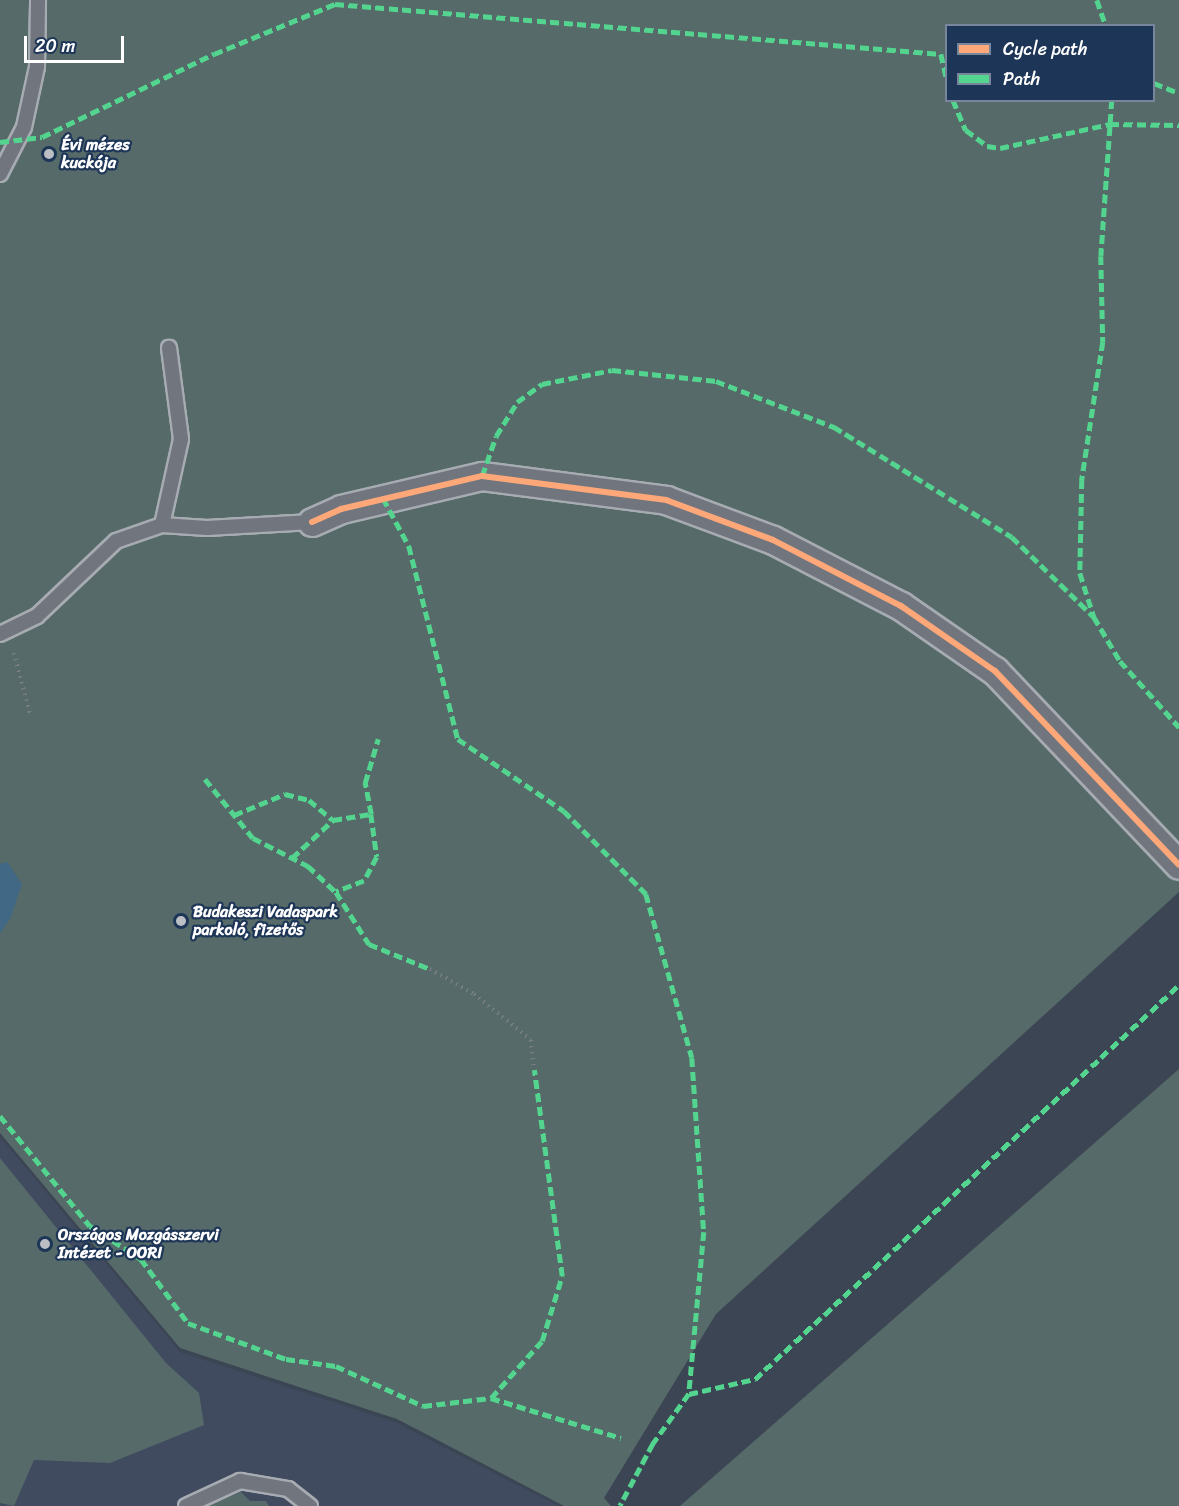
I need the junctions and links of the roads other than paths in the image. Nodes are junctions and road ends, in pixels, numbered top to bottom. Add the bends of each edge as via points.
1 (39, 0) edge
2 (0, 174) edge
3 (169, 348) dead end
4 (312, 522) joint
5 (162, 525) junction
6 (4, 632) edge
7 (1179, 865) edge
8 (186, 1506) edge
9 (310, 1506) edge

1 - 2 lane via 37,67 26,117
3 - 5 lane via 182,439
4 - 5 lane via 207,528
4 - 7 street via 341,509 482,476 666,500 773,540 901,606 995,671
5 - 6 lane via 116,541 37,616
8 - 9 lane via 240,1481 288,1489

